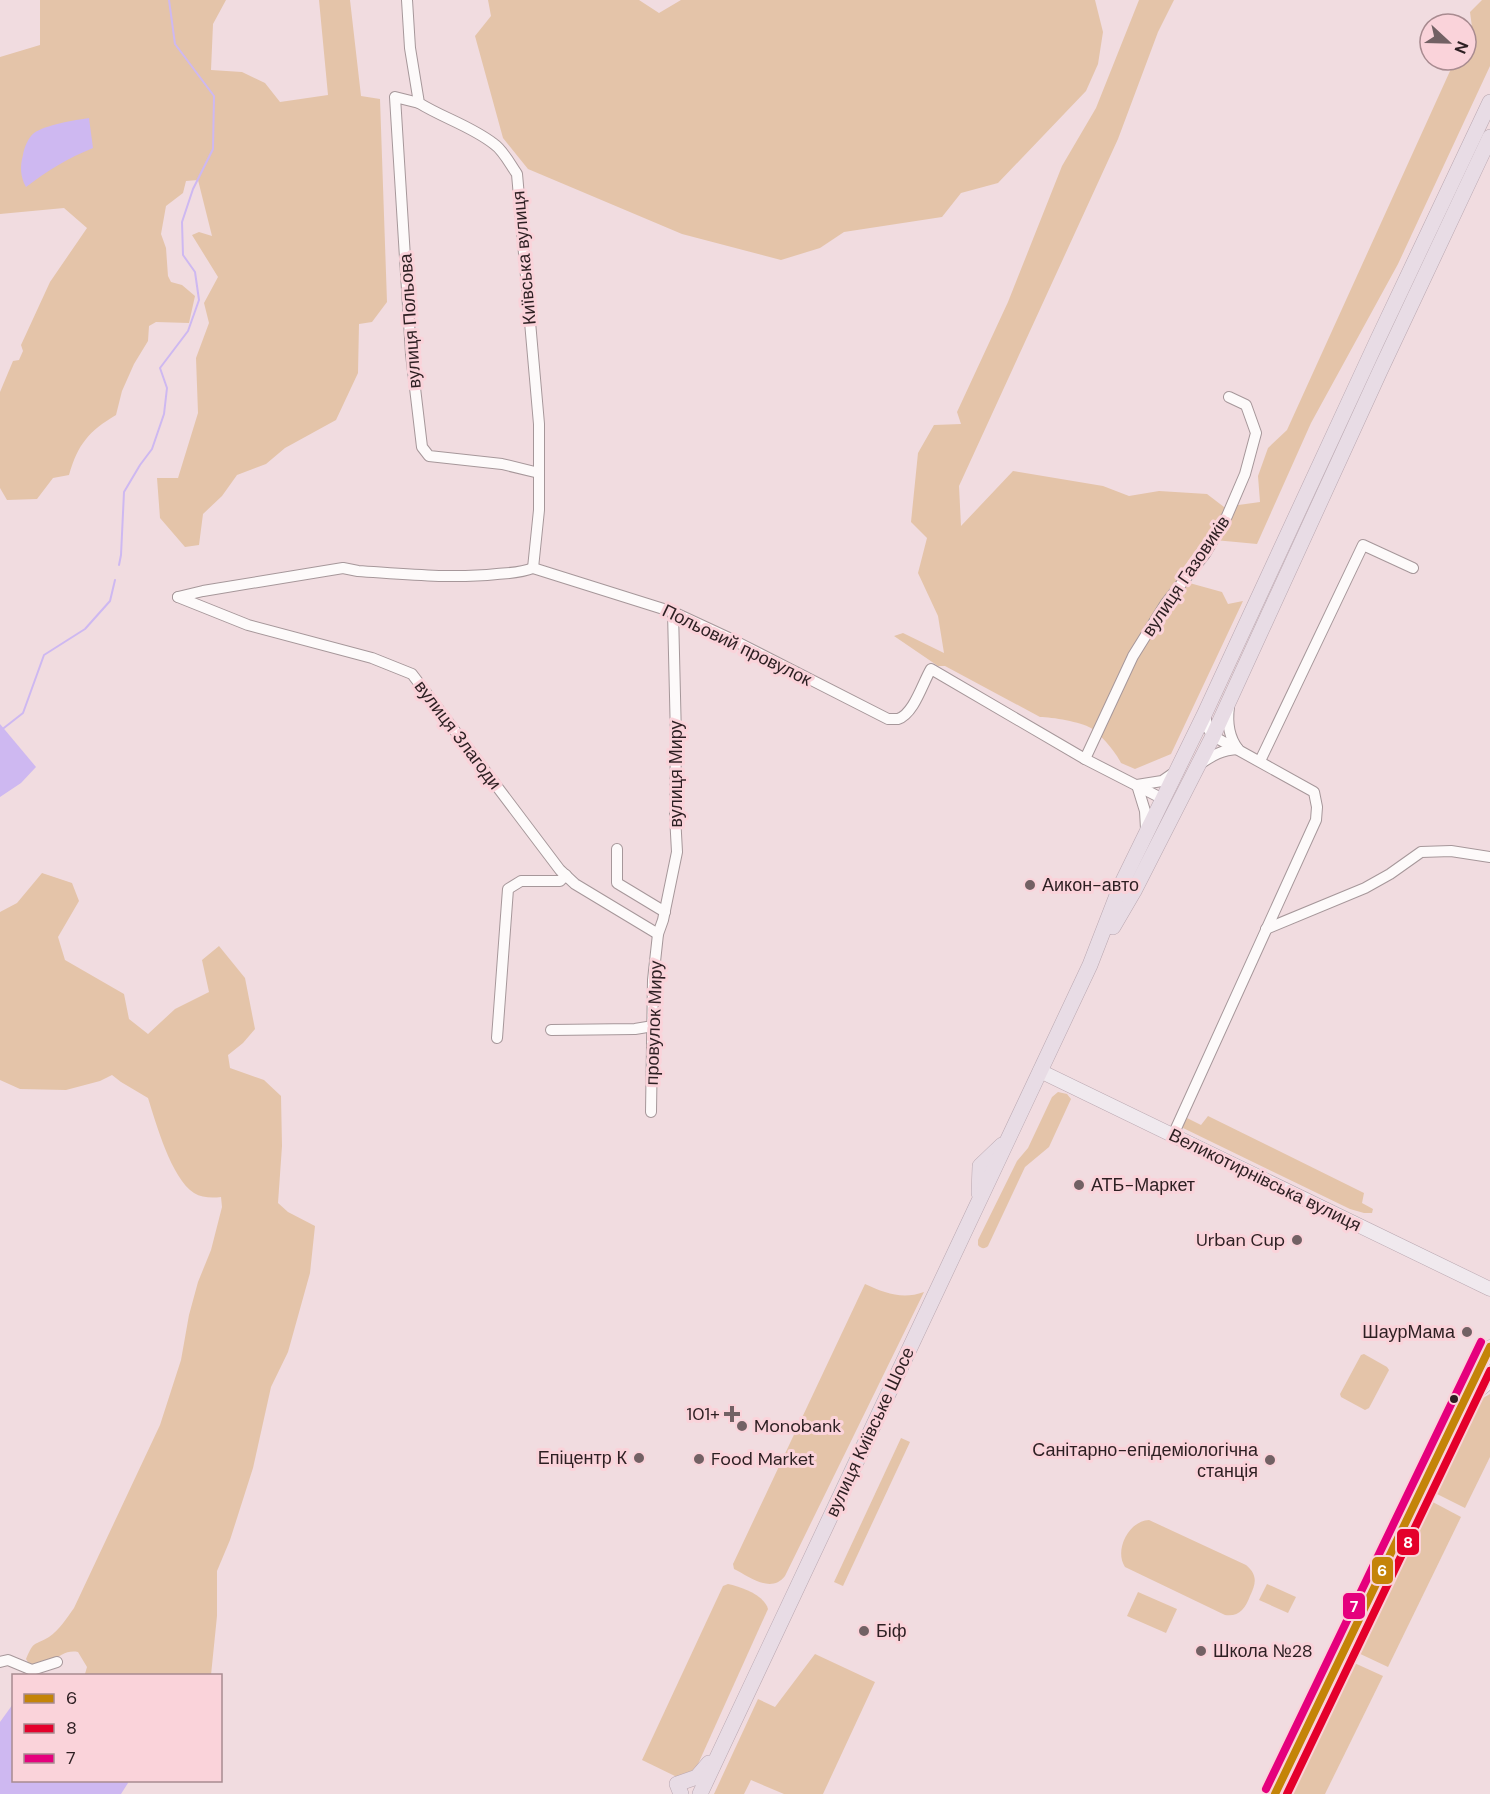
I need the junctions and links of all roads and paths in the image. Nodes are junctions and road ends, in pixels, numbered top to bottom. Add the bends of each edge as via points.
1 (407, 0) edge
2 (1490, 102) edge
3 (419, 103) junction
4 (1490, 137) edge
5 (1229, 397) dead end
6 (539, 473) junction
7 (1413, 568) dead end
8 (528, 570) junction
9 (178, 597) joint
10 (674, 612) junction
11 (1231, 697) junction
12 (1205, 713) junction
13 (1213, 736) junction
14 (1190, 744) junction
15 (1238, 749) junction
16 (1085, 759) junction
17 (1260, 761) junction
18 (1198, 766) junction
19 (1177, 770) junction
20 (1137, 785) junction
21 (1188, 786) junction
22 (1163, 799) junction
23 (1153, 837) junction
24 (617, 849) dead end
25 (1490, 857) edge
26 (566, 875) junction
27 (665, 912) junction
28 (1266, 928) junction
29 (658, 934) junction
30 (652, 1026) junction
31 (551, 1030) dead end
32 (497, 1038) dead end
33 (1040, 1071) junction
34 (651, 1112) dead end
35 (1173, 1135) junction
36 (1490, 1289) edge
37 (1490, 1347) edge
38 (1490, 1381) edge
39 (1462, 1405) junction
40 (0, 1662) edge
41 (57, 1662) dead end
42 (728, 1735) junction
43 (681, 1794) edge
44 (700, 1794) edge
45 (1275, 1794) edge

1 - 3 street
2 - 12 highway
3 - 6 street, Київська вулиця via 496,144 517,174 539,424
3 - 6 street, вулиця Польова via 395,97 411,354 422,447 429,456 502,464
4 - 11 highway
5 - 16 street, вулиця Газовиків via 1245,405 1256,433 1240,484 1205,554 1166,603 1133,656
6 - 8 street, Київська вулиця via 539,510
7 - 17 street via 1362,545
8 - 9 street, Польовий провулок via 451,576 343,568
8 - 10 street, Польовий провулок
9 - 26 street, вулиця Злагоди via 248,625 372,657 412,674
10 - 16 street, Польовий провулок via 888,719 897,719 912,706 931,669
10 - 27 street, вулиця Миру via 677,852
11 - 13 highway
11 - 15 street via 1228,725
12 - 13 street
12 - 14 highway
13 - 14 street
13 - 15 street
13 - 18 highway
14 - 19 highway
15 - 17 street
15 - 18 street via 1217,753
16 - 20 street, Польовий провулок
17 - 28 street via 1314,792 1317,807 1316,820
18 - 21 highway
19 - 20 street via 1162,781
19 - 22 highway
20 - 22 street, Польовий провулок
20 - 23 street
21 - 22 street
21 - 23 highway
22 - 23 highway
23 - 33 highway via 1134,891 1090,965
24 - 27 street via 617,883
25 - 28 street via 1451,851 1421,852 1365,888
26 - 29 street, вулиця Злагоди
26 - 32 street via 560,881 521,881 508,889
27 - 29 street, вулиця Миру
28 - 35 street
29 - 30 street, провулок Миру
30 - 31 street
30 - 34 street, провулок Миру
33 - 35 main road, Великотирнівська вулиця
33 - 42 highway, вулиця Київське Шосе via 1011,1133 980,1166 975,1209
35 - 36 main road, Великотирнівська вулиця
37 - 39 main road
38 - 39 main road
39 - 45 main road
40 - 41 street via 8,1660 32,1670
42 - 43 highway via 697,1777 677,1784
42 - 44 highway, вулиця Київське Шосе

